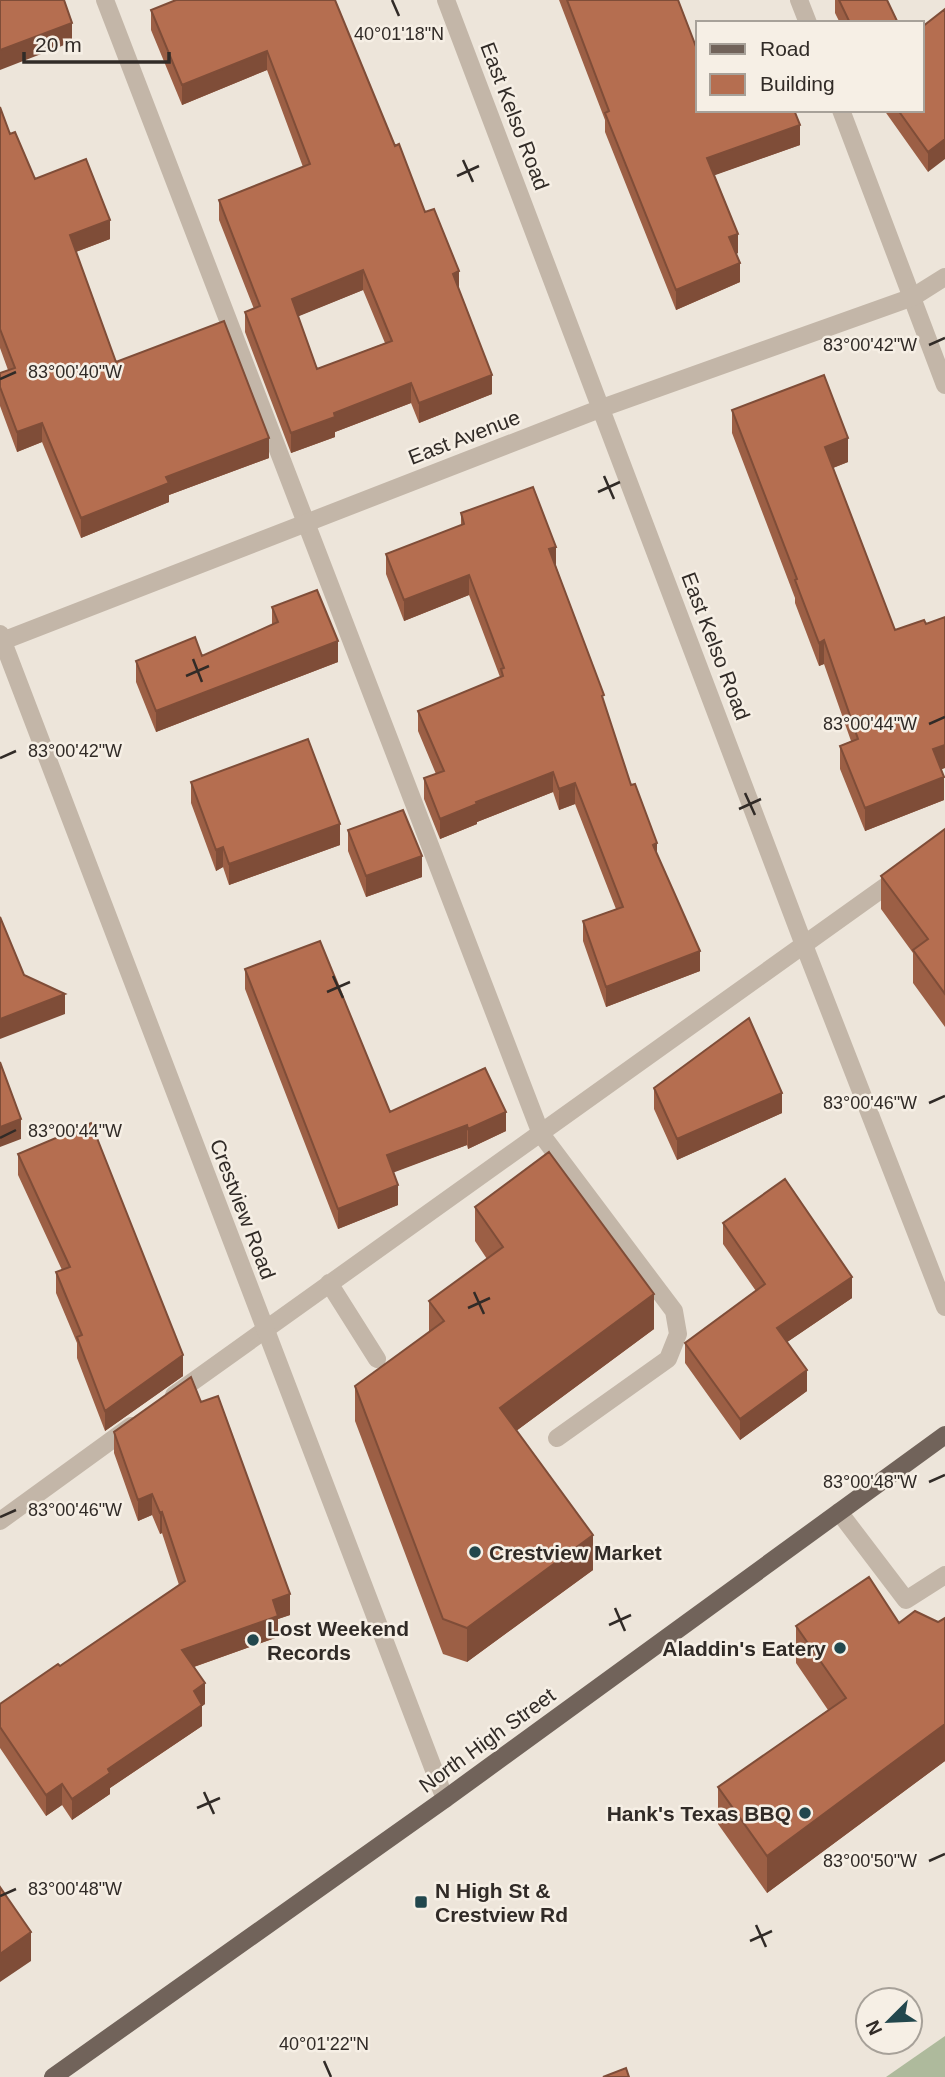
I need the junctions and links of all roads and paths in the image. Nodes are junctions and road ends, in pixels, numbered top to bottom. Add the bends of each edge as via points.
1 (105, 0) edge
2 (446, 0) edge
3 (799, 0) edge
4 (807, 21) edge
5 (842, 112) edge
6 (945, 277) edge
7 (913, 297) junction
8 (945, 385) edge
9 (602, 408) junction
10 (306, 523) junction
11 (1, 639) edge
12 (911, 867) edge
13 (803, 945) junction
14 (541, 1133) junction
15 (330, 1283) junction
16 (945, 1307) edge
17 (265, 1329) junction
18 (377, 1359) dead end
19 (945, 1435) edge
20 (557, 1438) dead end
21 (839, 1512) junction
22 (0, 1521) edge
23 (945, 1575) edge
24 (445, 1799) junction
25 (53, 2077) edge

1 - 10 street
2 - 9 street, East Kelso Road
3 - 4 street
5 - 7 street
6 - 7 street, East Avenue
7 - 8 street
7 - 9 street, East Avenue
9 - 10 street, East Avenue
9 - 13 street, East Kelso Road
10 - 11 street, East Avenue
10 - 14 street
11 - 17 street, Crestview Road
12 - 13 street
13 - 14 street
13 - 16 street, East Kelso Road
14 - 15 street
14 - 20 street via 674,1311 678,1334 668,1359
15 - 17 street
15 - 18 street
17 - 22 street
17 - 24 street, Crestview Road
19 - 21 main road, North High Street
21 - 23 street via 906,1600
21 - 24 main road, North High Street
24 - 25 main road, North High Street

